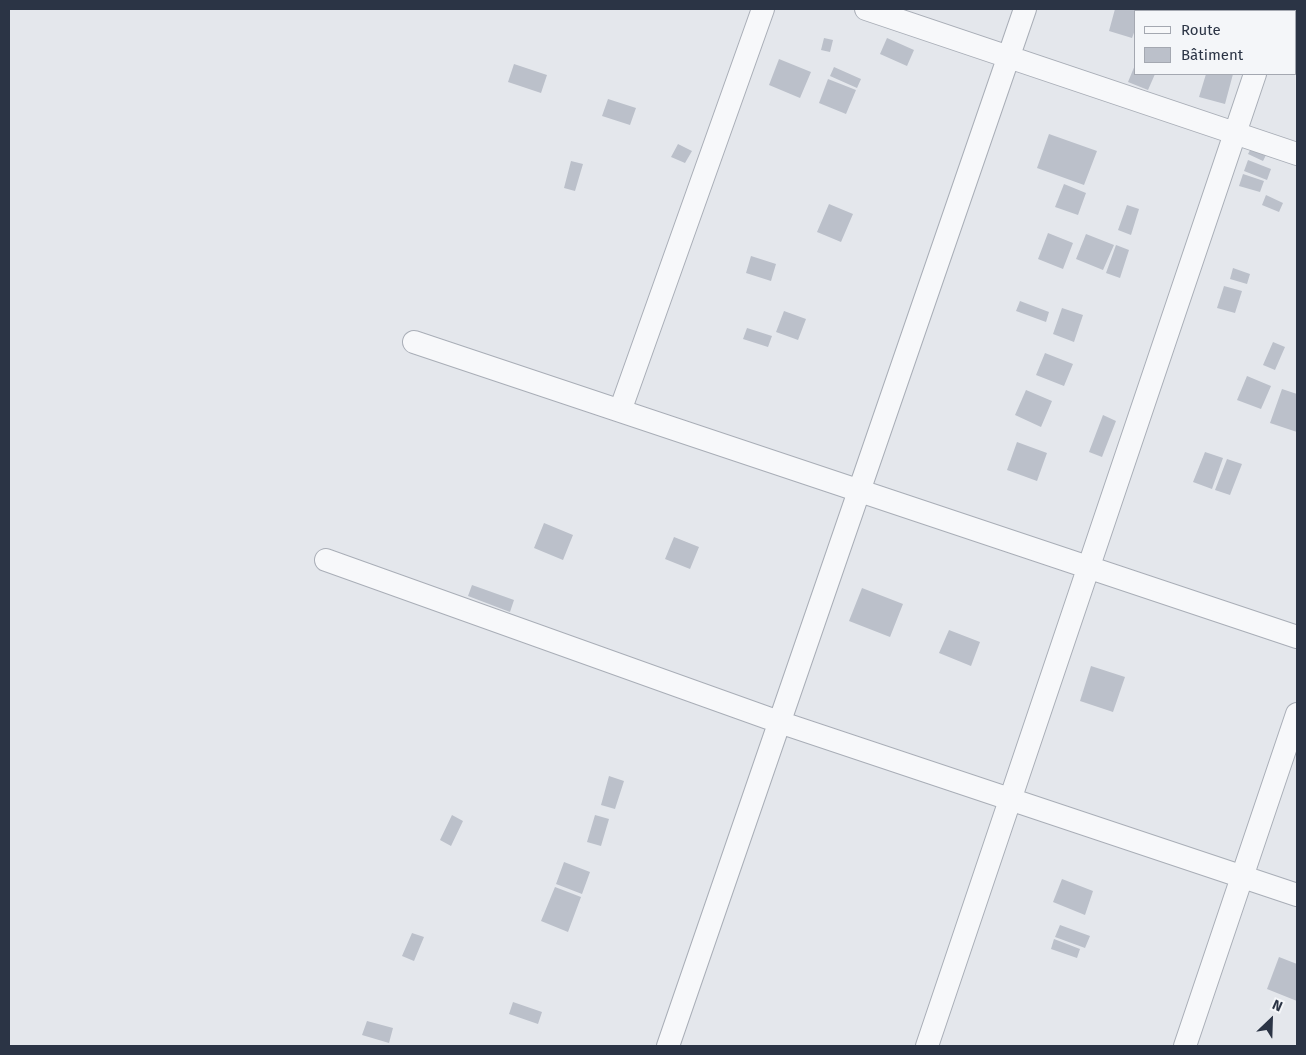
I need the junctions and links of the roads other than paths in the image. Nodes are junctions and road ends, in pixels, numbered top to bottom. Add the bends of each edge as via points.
1 (763, 9) edge
2 (866, 9) edge
3 (1025, 9) edge
4 (1008, 57) junction
5 (1255, 75) edge
6 (1235, 133) junction
7 (1297, 154) edge
8 (414, 342) dead end
9 (620, 411) junction
10 (859, 490) junction
11 (326, 560) dead end
12 (1089, 567) junction
13 (1297, 637) edge
14 (1297, 714) edge
15 (779, 722) junction
16 (1010, 799) junction
17 (1242, 877) junction
18 (1297, 895) edge
19 (668, 1046) edge
20 (927, 1046) edge
21 (1185, 1046) edge

1 - 9 street
2 - 4 street
3 - 4 street
4 - 6 street
4 - 10 street
5 - 6 street
6 - 7 street
6 - 12 street
8 - 9 street
9 - 10 street
10 - 12 street
10 - 15 street
11 - 15 street
12 - 13 street
12 - 16 street
14 - 17 street
15 - 16 street
15 - 19 street
16 - 17 street
16 - 20 street
17 - 18 street
17 - 21 street

